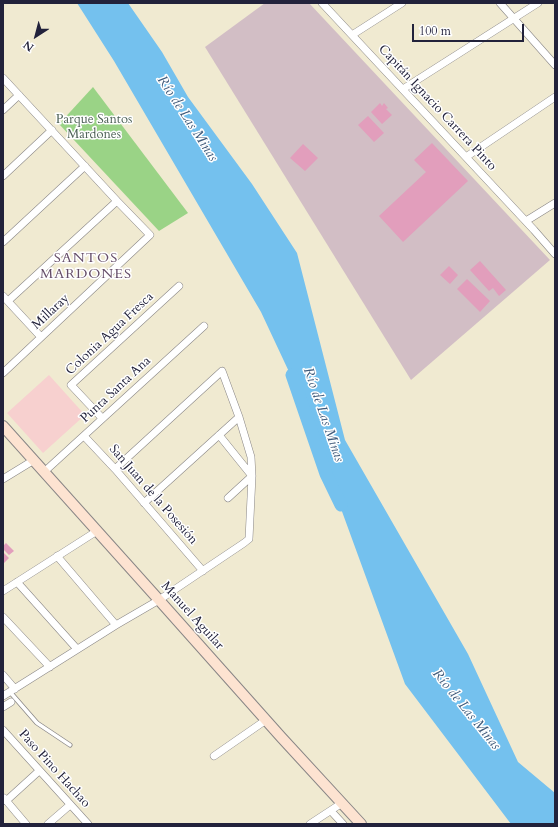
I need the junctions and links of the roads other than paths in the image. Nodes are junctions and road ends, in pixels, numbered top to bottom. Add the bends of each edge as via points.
1 (322, 3) edge
2 (402, 3) edge
3 (500, 3) edge
4 (538, 3) edge
5 (514, 19) junction
6 (352, 35) junction
7 (555, 65) edge
8 (3, 78) edge
9 (403, 89) junction
10 (19, 95) junction
11 (555, 97) edge
12 (3, 110) edge
13 (52, 130) junction
14 (466, 156) junction
15 (85, 166) junction
16 (3, 176) edge
17 (117, 201) junction
18 (555, 203) edge
19 (526, 221) junction
20 (3, 242) edge
21 (555, 254) edge
22 (179, 286) dead end
23 (6, 299) edge
24 (204, 326) dead end
25 (41, 337) junction
26 (3, 373) edge
27 (238, 417) junction
28 (102, 418) junction
29 (3, 427) edge
30 (219, 435) junction
31 (84, 436) junction
32 (34, 460) junction
33 (115, 469) junction
34 (44, 472) junction
35 (252, 476) junction
36 (3, 479) edge
37 (228, 498) dead end
38 (144, 503) junction
39 (98, 531) junction
40 (57, 556) junction
41 (203, 571) junction
42 (16, 582) junction
43 (3, 591) edge
44 (159, 600) junction
45 (3, 617) edge
46 (116, 625) junction
47 (77, 649) junction
48 (50, 667) junction
49 (3, 675) edge
50 (12, 691) junction
51 (3, 696) edge
52 (11, 702) dead end
53 (3, 707) edge
54 (266, 720) junction
55 (3, 730) edge
56 (10, 737) junction
57 (3, 743) edge
58 (70, 745) dead end
59 (214, 756) dead end
60 (40, 771) junction
61 (4, 799) edge
62 (70, 804) junction
63 (342, 804) junction
64 (331, 811) junction
65 (26, 824) edge
66 (48, 824) edge
67 (88, 824) edge
68 (310, 824) edge
69 (343, 824) edge
70 (361, 824) edge

1 - 6 street, Capitán Ignacio Carrera Pinto
2 - 6 street
3 - 5 street
4 - 5 street
5 - 7 street
5 - 9 street
6 - 9 street, Capitán Ignacio Carrera Pinto
8 - 10 street
9 - 14 street, Capitán Ignacio Carrera Pinto
10 - 12 street
10 - 13 street
11 - 14 street
13 - 15 street
13 - 16 street
14 - 19 street, Capitán Ignacio Carrera Pinto
15 - 17 street
15 - 20 street
17 - 23 street
17 - 25 street, Millaray via 150,235
18 - 19 street
19 - 21 street, Capitán Ignacio Carrera Pinto
22 - 28 street, Colonia Agua Fresca via 71,385
23 - 25 street
24 - 28 street, Punta Santa Ana
25 - 26 street, Millaray
27 - 30 street
27 - 33 street via 222,370
27 - 35 street via 251,457
28 - 31 street, Punta Santa Ana
29 - 32 street, Manuel Aguilar
30 - 35 street
30 - 38 street
31 - 33 street, San Juan de la Posesión
31 - 34 street, Punta Santa Ana
32 - 34 street, Manuel Aguilar
32 - 36 street
33 - 38 street, San Juan de la Posesión
34 - 39 street, Manuel Aguilar
35 - 37 street
35 - 41 street via 249,539
38 - 41 street, San Juan de la Posesión
39 - 40 street
39 - 44 street, Manuel Aguilar
40 - 42 street
40 - 46 street
41 - 44 street
42 - 43 street
42 - 47 street
44 - 46 street
44 - 54 street, Manuel Aguilar
45 - 48 street
46 - 47 street
47 - 48 street
48 - 50 street
49 - 50 street
50 - 51 street
50 - 58 lane via 37,724
52 - 53 street
54 - 59 street
54 - 63 street, Manuel Aguilar
55 - 56 street, Paso Pino Hachao
56 - 57 street
56 - 60 street, Paso Pino Hachao
60 - 61 street
60 - 62 street, Paso Pino Hachao
61 - 65 street
62 - 66 street
62 - 67 street, Paso Pino Hachao
63 - 64 street
63 - 70 street, Manuel Aguilar
64 - 68 street
64 - 69 street

